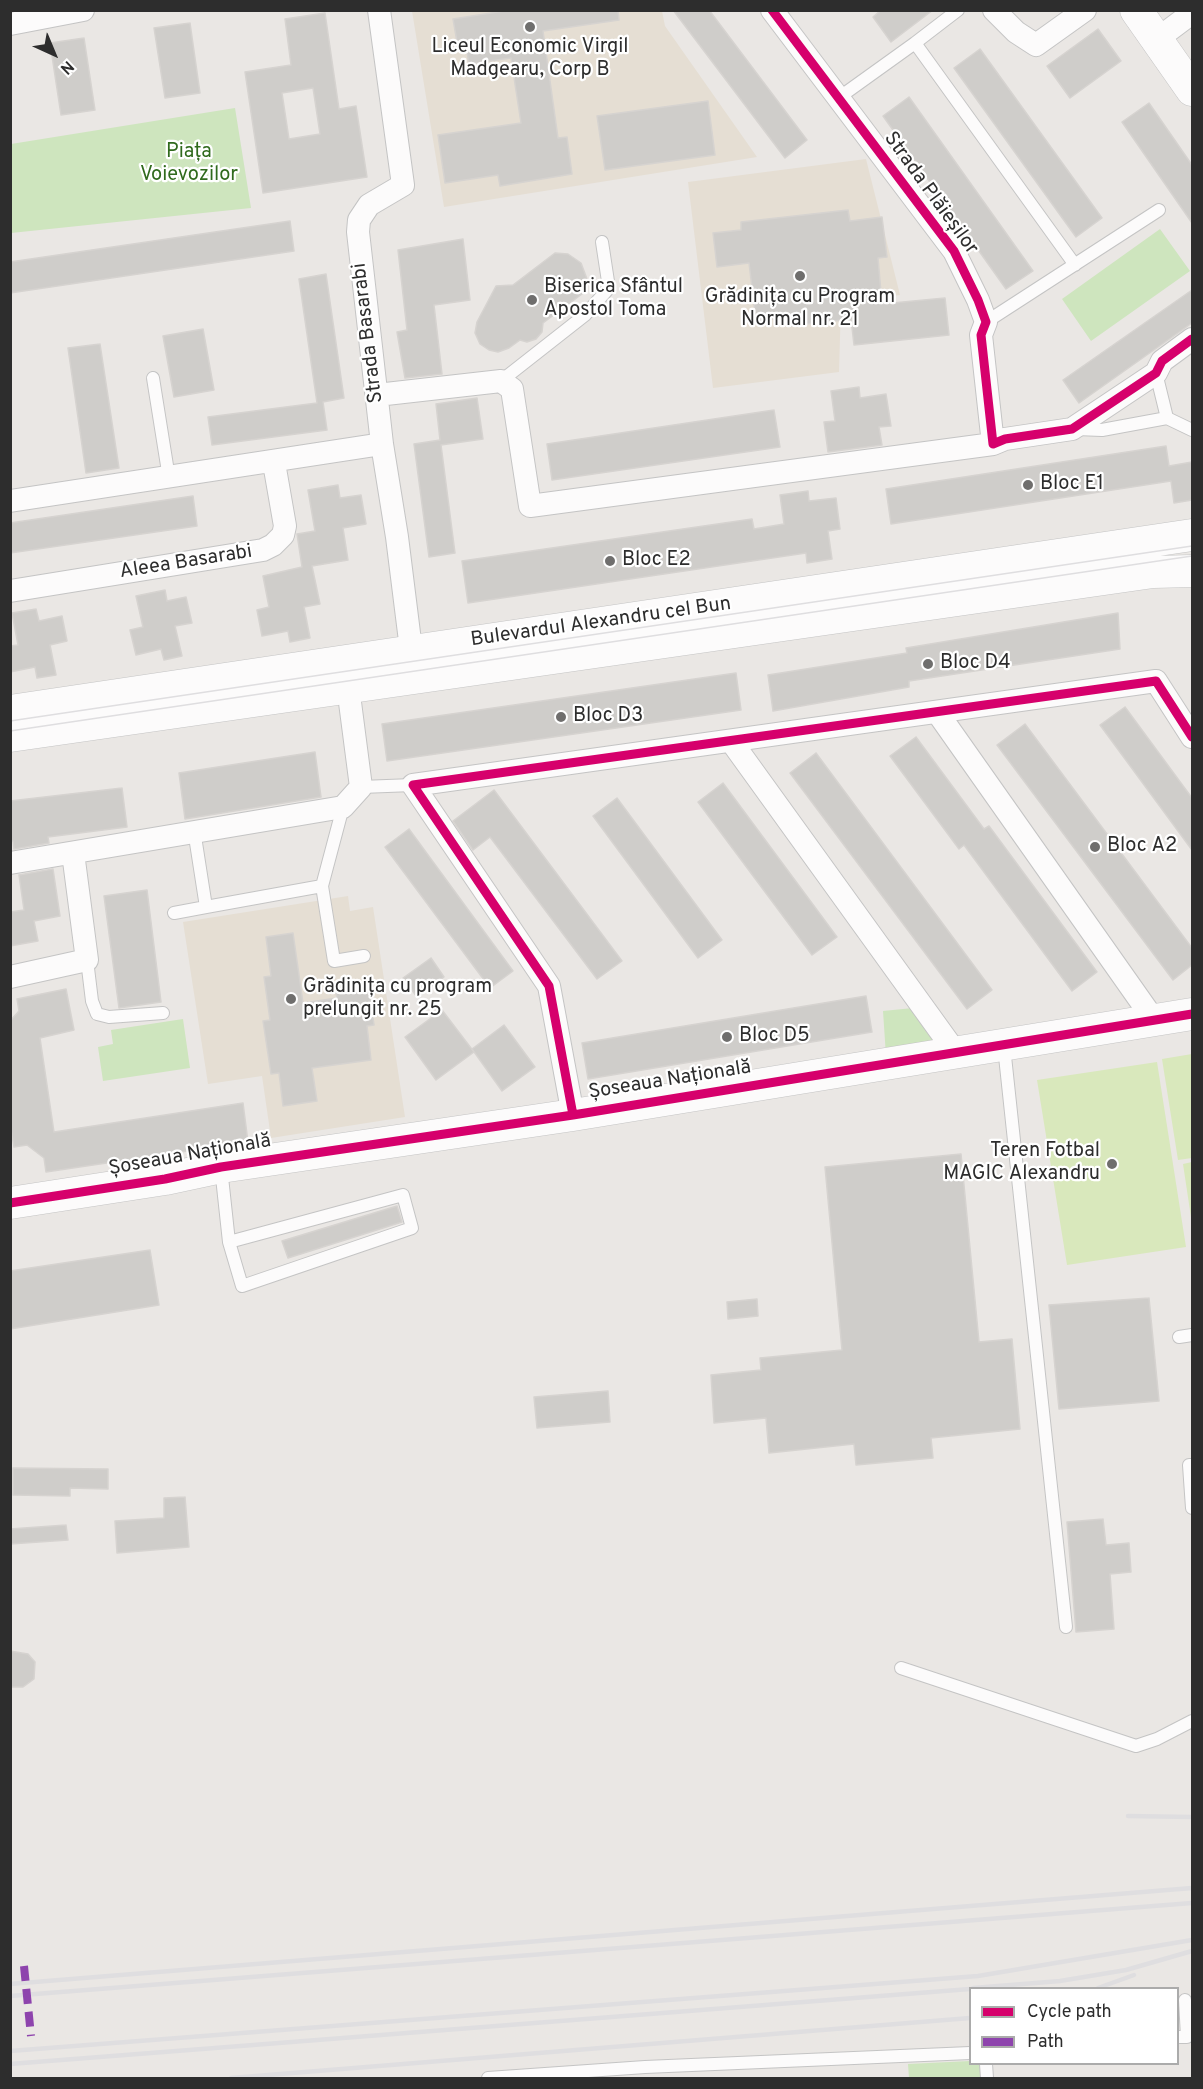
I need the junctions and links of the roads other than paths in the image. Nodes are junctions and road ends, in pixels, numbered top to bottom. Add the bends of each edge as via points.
1 (83, 10) edge
2 (379, 10) edge
3 (772, 10) edge
4 (958, 10) edge
5 (994, 10) edge
6 (1085, 10) edge
7 (1136, 10) edge
8 (1192, 13) edge
9 (10, 24) edge
10 (1156, 40) junction
11 (915, 44) junction
12 (1192, 90) edge
13 (837, 99) junction
14 (1159, 210) dead end
15 (602, 242) dead end
16 (1075, 265) junction
17 (986, 322) junction
18 (1192, 339) edge
19 (1156, 373) junction
20 (153, 378) dead end
21 (501, 381) junction
22 (377, 395) junction
23 (1167, 418) junction
24 (1072, 429) junction
25 (1192, 430) edge
26 (382, 444) junction
27 (993, 444) junction
28 (274, 462) junction
29 (170, 478) junction
30 (10, 501) edge
31 (1192, 535) edge
32 (1192, 571) edge
33 (10, 591) edge
34 (413, 664) junction
35 (348, 687) junction
36 (10, 711) edge
37 (937, 712) junction
38 (10, 736) edge
39 (1192, 737) edge
40 (731, 741) junction
41 (413, 785) junction
42 (361, 787) junction
43 (343, 807) junction
44 (194, 830) junction
45 (74, 853) junction
46 (10, 862) edge
47 (322, 886) junction
48 (206, 907) junction
49 (174, 913) dead end
50 (364, 956) dead end
51 (87, 960) junction
52 (10, 976) edge
53 (163, 1013) dead end
54 (1192, 1014) edge
55 (1154, 1020) junction
56 (1004, 1044) junction
57 (956, 1053) junction
58 (573, 1115) junction
59 (221, 1167) junction
60 (10, 1203) edge
61 (229, 1242) junction
62 (1192, 1335) edge
63 (1179, 1336) dead end
64 (1192, 1465) edge
65 (1192, 1508) edge
66 (1066, 1627) dead end
67 (901, 1668) dead end
68 (1192, 1721) edge
69 (1185, 2000) dead end
70 (1179, 2037) edge
71 (969, 2053) edge
72 (488, 2079) edge

1 - 9 street
2 - 22 street, Strada Basarabi via 403,185 369,205 358,226
3 - 13 street, Strada Plăieșilor
4 - 11 lane
5 - 6 street via 1036,45
7 - 10 main road
8 - 10 street
10 - 12 main road
11 - 13 lane
11 - 16 lane
13 - 17 street, Strada Plăieșilor via 954,251
14 - 16 lane
15 - 21 lane via 609,288 585,315
16 - 17 lane
17 - 27 street, Strada Plăieșilor via 981,335
18 - 19 street via 1162,361
19 - 23 lane
19 - 24 street
20 - 29 lane
21 - 22 street
21 - 27 street via 512,389 530,506
22 - 26 street, Strada Basarabi
23 - 24 lane via 1102,430
23 - 25 lane
24 - 27 street
26 - 28 street
26 - 34 street, Strada Basarabi
28 - 29 street
28 - 33 street, Aleea Basarabi via 285,526 273,546
29 - 30 street
31 - 34 main road, Bulevardul Alexandru cel Bun
32 - 34 main road, Bulevardul Alexandru cel Bun via 1153,572
34 - 35 main road, Bulevardul Alexandru cel Bun
34 - 36 main road, Bulevardul Alexandru cel Bun
35 - 38 main road, Bulevardul Alexandru cel Bun
35 - 42 street
37 - 39 street via 1156,681
37 - 40 street
37 - 55 street
40 - 41 street
40 - 57 street
41 - 42 lane
41 - 58 street via 549,986
42 - 43 street
43 - 44 street
43 - 47 lane
44 - 45 street
44 - 48 lane
45 - 46 street
45 - 51 street
47 - 48 lane
47 - 50 lane via 334,962
48 - 49 lane
51 - 52 street
51 - 53 lane via 92,1001 98,1014 109,1017
54 - 55 main road, Șoseaua Națională
55 - 56 main road, Șoseaua Națională
56 - 57 main road, Șoseaua Națională
56 - 66 lane
57 - 58 main road, Șoseaua Națională
58 - 59 main road, Șoseaua Națională
59 - 60 main road, Șoseaua Națională
59 - 61 lane
61 - 61 lane via 242,1286 412,1228 403,1195
62 - 63 lane
64 - 65 lane
67 - 68 lane via 1136,1746
69 - 70 lane via 1187,2037
71 - 72 lane via 645,2067

